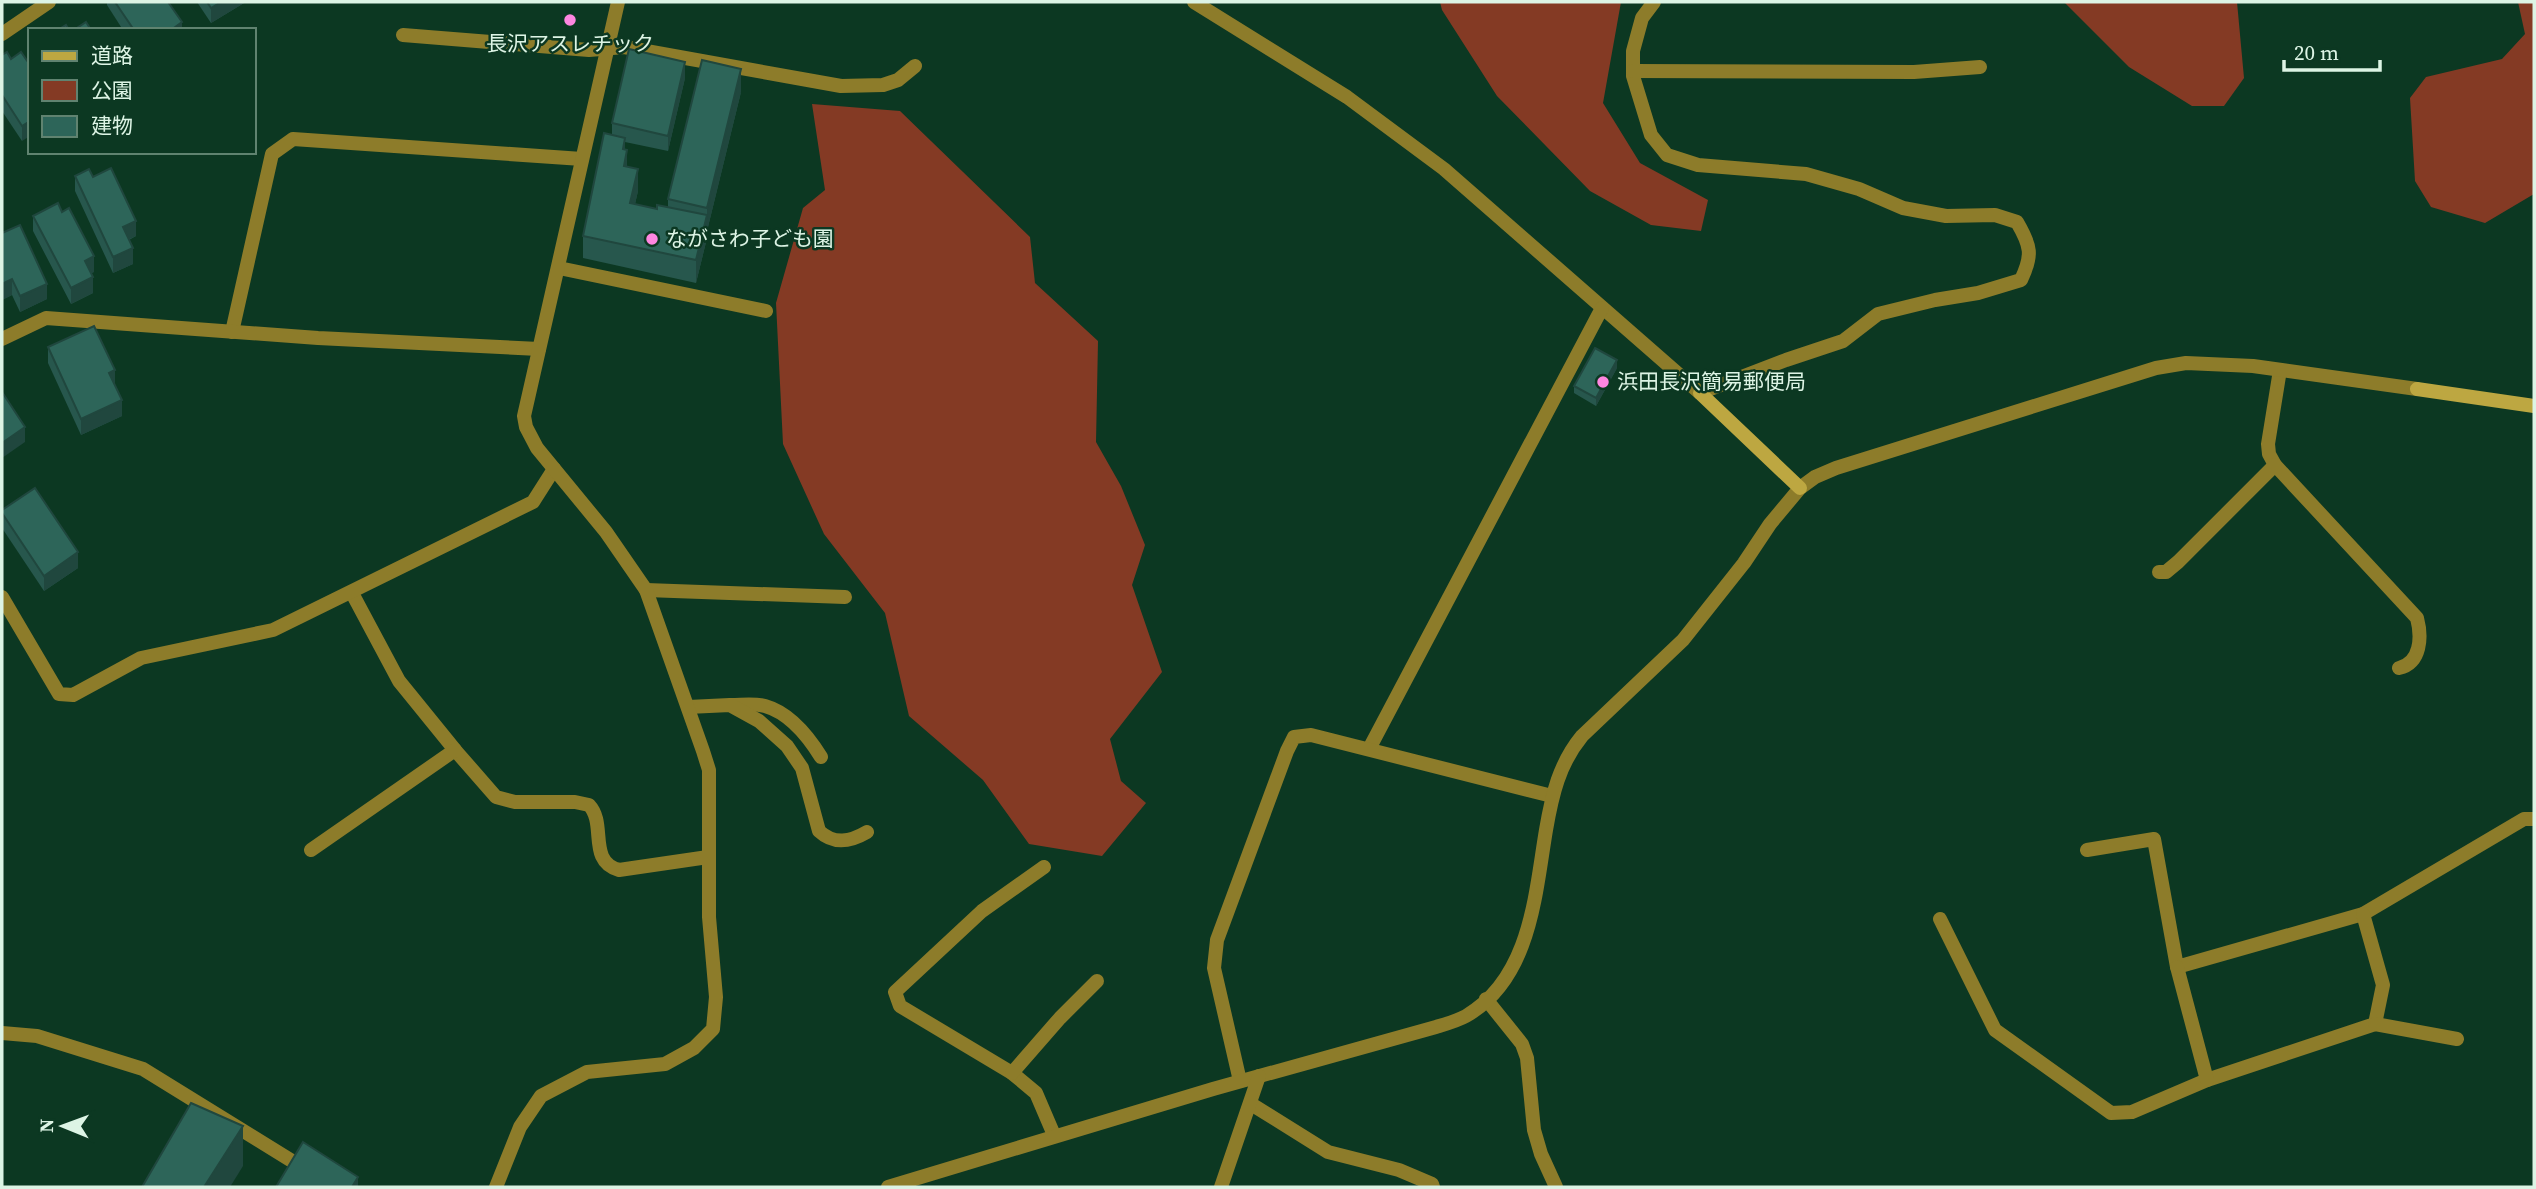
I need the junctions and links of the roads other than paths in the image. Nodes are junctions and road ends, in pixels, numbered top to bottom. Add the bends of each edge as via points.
1 (49, 2) edge
2 (618, 2) edge
3 (1194, 2) edge
4 (1654, 2) edge
5 (2, 34) edge
6 (403, 35) dead end
7 (607, 50) junction
8 (915, 66) dead end
9 (1980, 67) dead end
10 (1633, 71) junction
11 (582, 159) junction
12 (559, 268) junction
13 (1602, 308) junction
14 (766, 311) dead end
15 (233, 331) junction
16 (2, 339) edge
17 (539, 349) junction
18 (2280, 370) junction
19 (1700, 393) junction
20 (2534, 406) edge
21 (2275, 466) junction
22 (554, 469) junction
23 (1800, 488) junction
24 (2160, 572) dead end
25 (646, 590) junction
26 (352, 593) junction
27 (2, 597) edge
28 (845, 597) dead end
29 (2399, 668) dead end
30 (730, 705) junction
31 (688, 706) junction
32 (1369, 749) junction
33 (455, 750) junction
34 (821, 757) dead end
35 (1552, 796) junction
36 (2534, 819) edge
37 (867, 832) dead end
38 (310, 850) dead end
39 (2087, 850) dead end
40 (708, 857) junction
41 (1044, 867) dead end
42 (2363, 914) junction
43 (1940, 919) dead end
44 (2177, 967) junction
45 (1097, 981) dead end
46 (1486, 999) junction
47 (2375, 1024) junction
48 (2, 1033) edge
49 (2457, 1039) dead end
50 (1012, 1073) junction
51 (1259, 1076) junction
52 (2207, 1080) junction
53 (1240, 1082) junction
54 (1251, 1104) junction
55 (1054, 1135) junction
56 (334, 1187) edge
57 (496, 1187) edge
58 (888, 1187) edge
59 (1221, 1187) edge
60 (1433, 1187) edge
61 (1556, 1187) edge

1 - 5 street
2 - 7 street
3 - 13 street via 1347,97 1433,161
4 - 10 street via 1642,18
6 - 7 street
7 - 8 street via 624,47 841,86 883,85
7 - 11 street
9 - 10 street via 1914,72
10 - 19 street via 1642,114 1667,155 1698,165 1806,174 1903,208 1946,216 1995,215 2017,222 2027,240 2030,260 2021,280 1878,314 1843,341
11 - 12 street
11 - 15 street via 293,139 272,154
12 - 14 street
12 - 17 street
13 - 19 street
13 - 32 street
15 - 16 street via 46,318
15 - 17 street
17 - 22 street via 524,416 531,438
18 - 20 street
18 - 21 street via 2268,444
18 - 23 street via 2186,363 2155,368 1836,468
19 - 23 street
21 - 24 street via 2178,562
21 - 29 street via 2417,618 2420,629 2414,659
22 - 25 street
22 - 26 street via 533,502
23 - 35 street via 1683,640 1569,751
25 - 28 street
25 - 31 street
26 - 27 street via 273,630 141,658 73,695 59,694
26 - 33 street via 400,681
30 - 31 street
30 - 34 street via 759,705 777,712 802,731
30 - 37 street via 760,721 788,746 802,768 819,831 845,842
31 - 40 street via 709,770
32 - 35 street
32 - 53 street via 1302,734 1294,737 1287,751 1214,954
33 - 38 street
33 - 40 street via 504,801 589,805 595,814 600,853 612,868
35 - 46 street via 1525,941
36 - 42 street via 2524,819
39 - 44 street via 2154,839
40 - 57 street via 716,997 713,1029 694,1048 665,1064 587,1072 541,1096 520,1127
41 - 50 street via 982,911 895,992 900,1006
42 - 44 street
42 - 47 street via 2383,985
43 - 52 street via 1994,1030 2111,1113 2132,1112
44 - 52 street
45 - 50 street
46 - 51 street via 1463,1017 1436,1027
46 - 61 street via 1522,1044 1534,1129
47 - 49 street
47 - 52 street
48 - 56 street via 37,1036 143,1069
50 - 55 street via 1036,1093
51 - 53 street
51 - 54 street
53 - 55 street
54 - 59 street
54 - 60 street via 1328,1153 1399,1170
55 - 58 street

